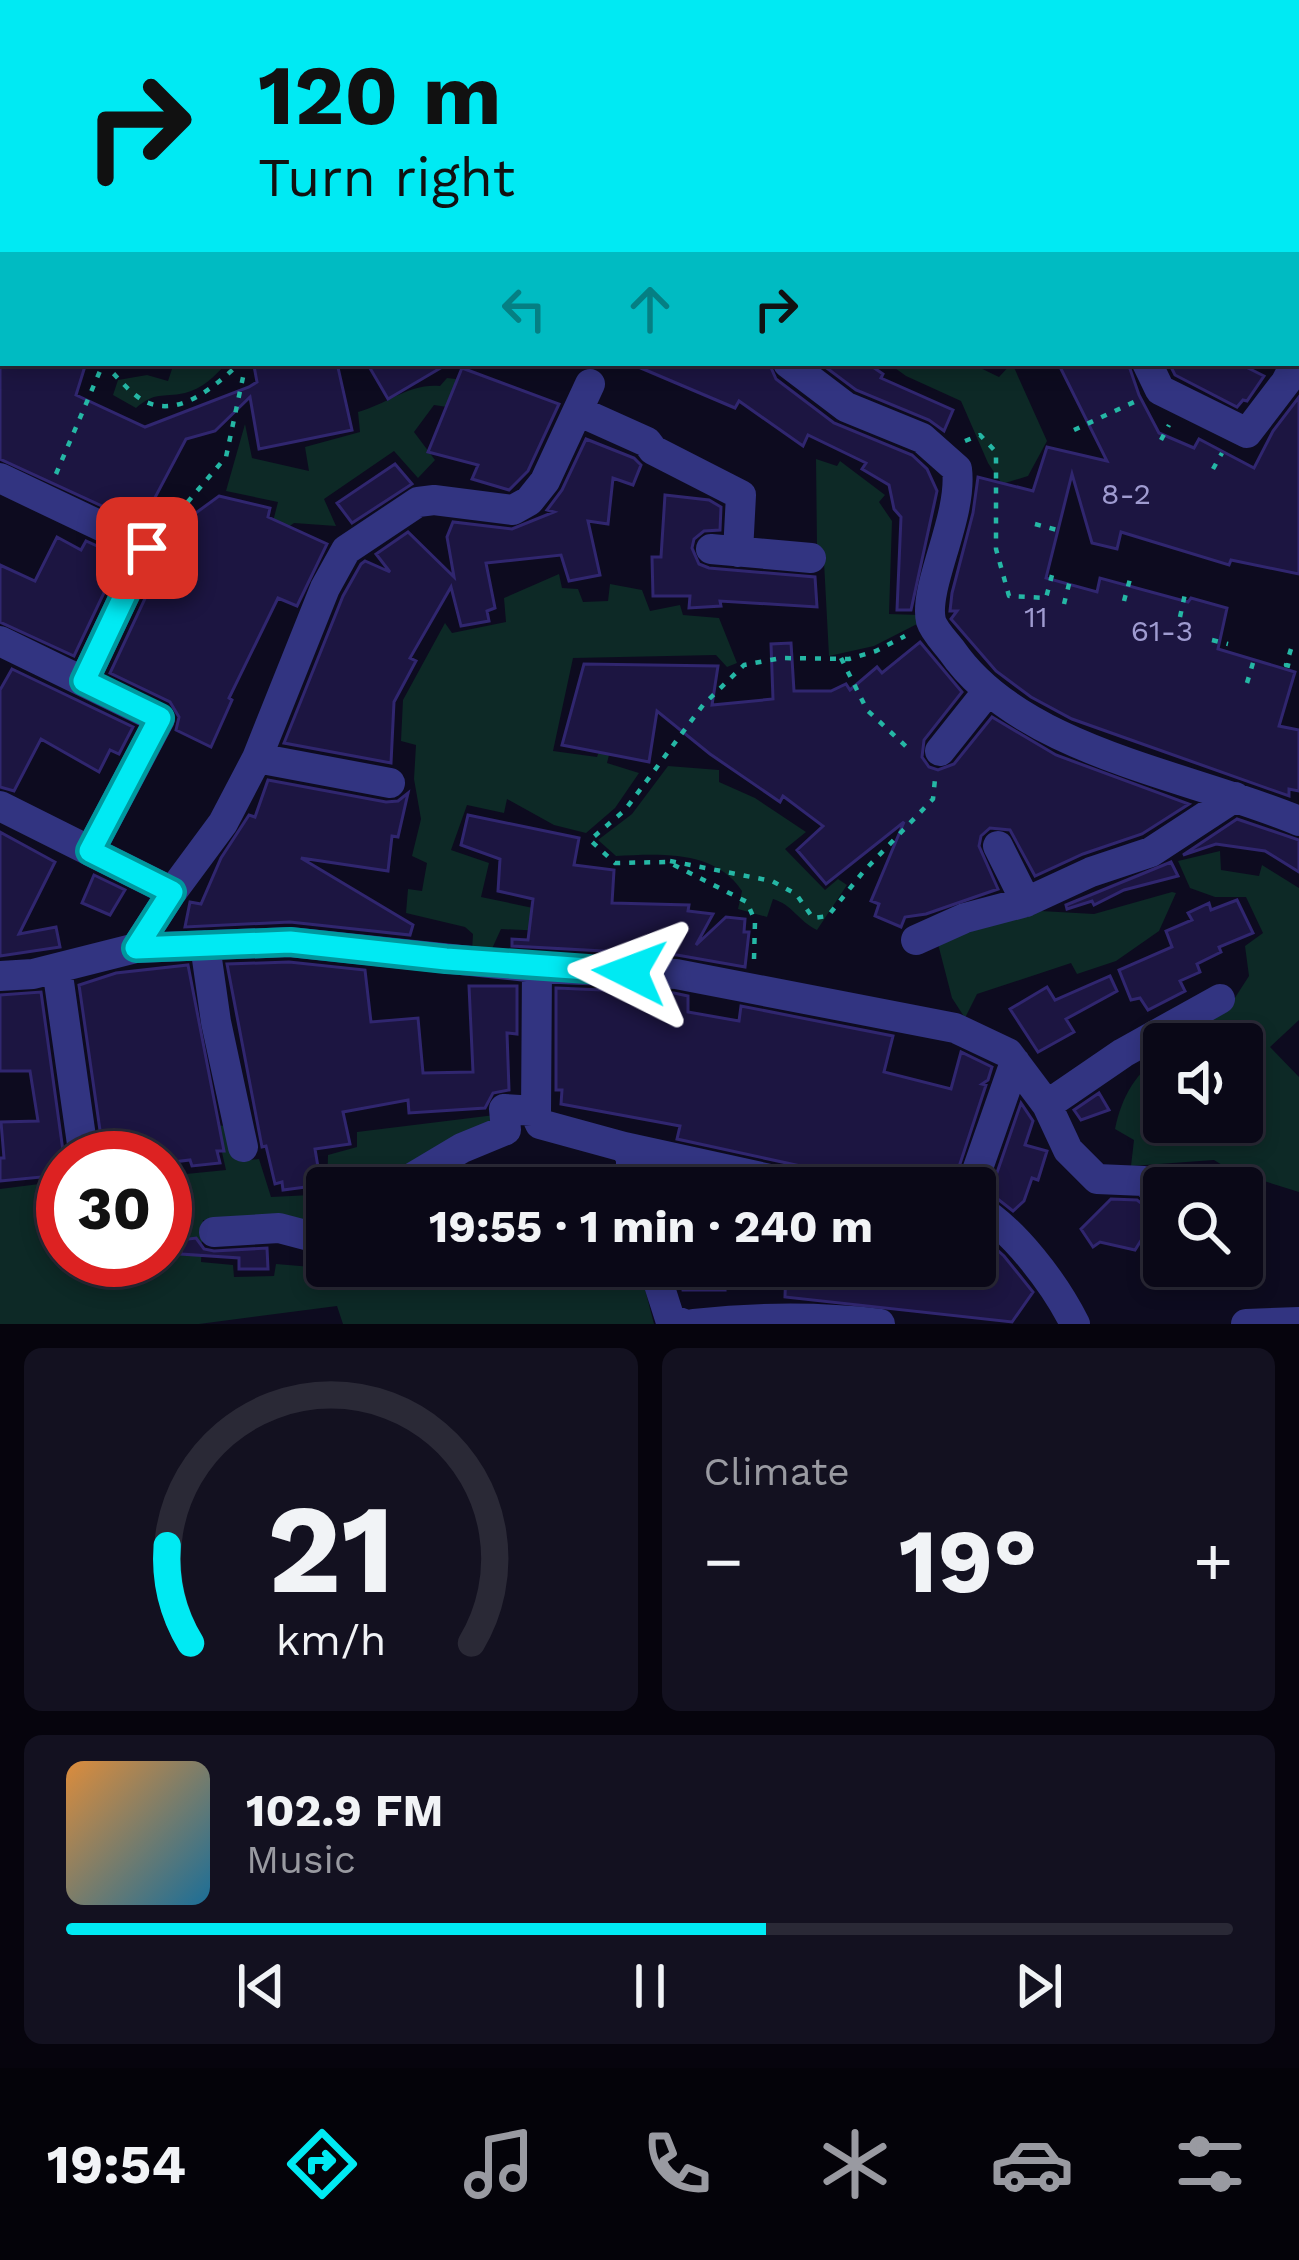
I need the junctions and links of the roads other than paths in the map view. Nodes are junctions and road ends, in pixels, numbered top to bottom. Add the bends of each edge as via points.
1 (792, 366) edge
2 (1294, 366) edge
3 (1153, 377) edge
4 (0, 478) edge
5 (811, 558) dead end
6 (0, 641) edge
7 (84, 681) junction
8 (987, 692) junction
9 (257, 758) junction
10 (927, 758) road end
11 (390, 783) dead end
12 (1234, 797) junction
13 (0, 806) edge
14 (1299, 821) edge
15 (1000, 845) dead end
16 (90, 851) junction
17 (172, 892) junction
18 (1025, 902) junction
19 (916, 940) dead end
20 (205, 945) junction
21 (136, 948) junction
22 (57, 968) junction
23 (537, 968) junction
24 (0, 976) edge
25 (1220, 999) dead end
26 (1015, 1061) junction
27 (1048, 1105) junction
28 (536, 1111) junction
29 (80, 1131) edge
30 (243, 1147) dead end
31 (624, 1147) junction
32 (430, 1167) edge
33 (632, 1167) edge
34 (715, 1167) edge
35 (978, 1167) edge
36 (1143, 1181) edge
37 (996, 1221) edge
38 (214, 1232) dead end
39 (306, 1235) edge
40 (659, 1287) edge
41 (1299, 1322) edge
42 (684, 1324) edge
43 (694, 1324) edge
44 (880, 1324) edge
45 (1075, 1324) edge
46 (1246, 1324) edge

1 - 8 street via 846,407 922,438 957,469 931,622
2 - 3 street via 1247,433
4 - 7 street via 147,548
5 - 9 street via 724,550 741,495 653,450 584,397 530,501 513,510 418,502 346,550
6 - 7 street
7 - 16 street via 160,718
8 - 10 street
8 - 12 street via 1043,727
9 - 11 street
9 - 17 street via 224,824
12 - 14 street
12 - 18 street via 1151,852
13 - 16 street
15 - 18 street
16 - 17 street
17 - 21 street
18 - 19 street
20 - 21 street
20 - 23 street via 290,942
20 - 30 street
21 - 22 street
22 - 24 street
22 - 29 street
23 - 26 street via 676,974 955,1028
23 - 28 street
25 - 27 street
26 - 27 street
26 - 35 street
27 - 36 street via 1068,1150 1097,1179
28 - 31 street via 540,1124
28 - 32 street via 504,1109 506,1130
31 - 33 street
31 - 34 street
37 - 45 street via 1054,1285
38 - 39 street via 279,1228
40 - 42 street via 670,1319
41 - 46 street
43 - 44 street via 765,1316

